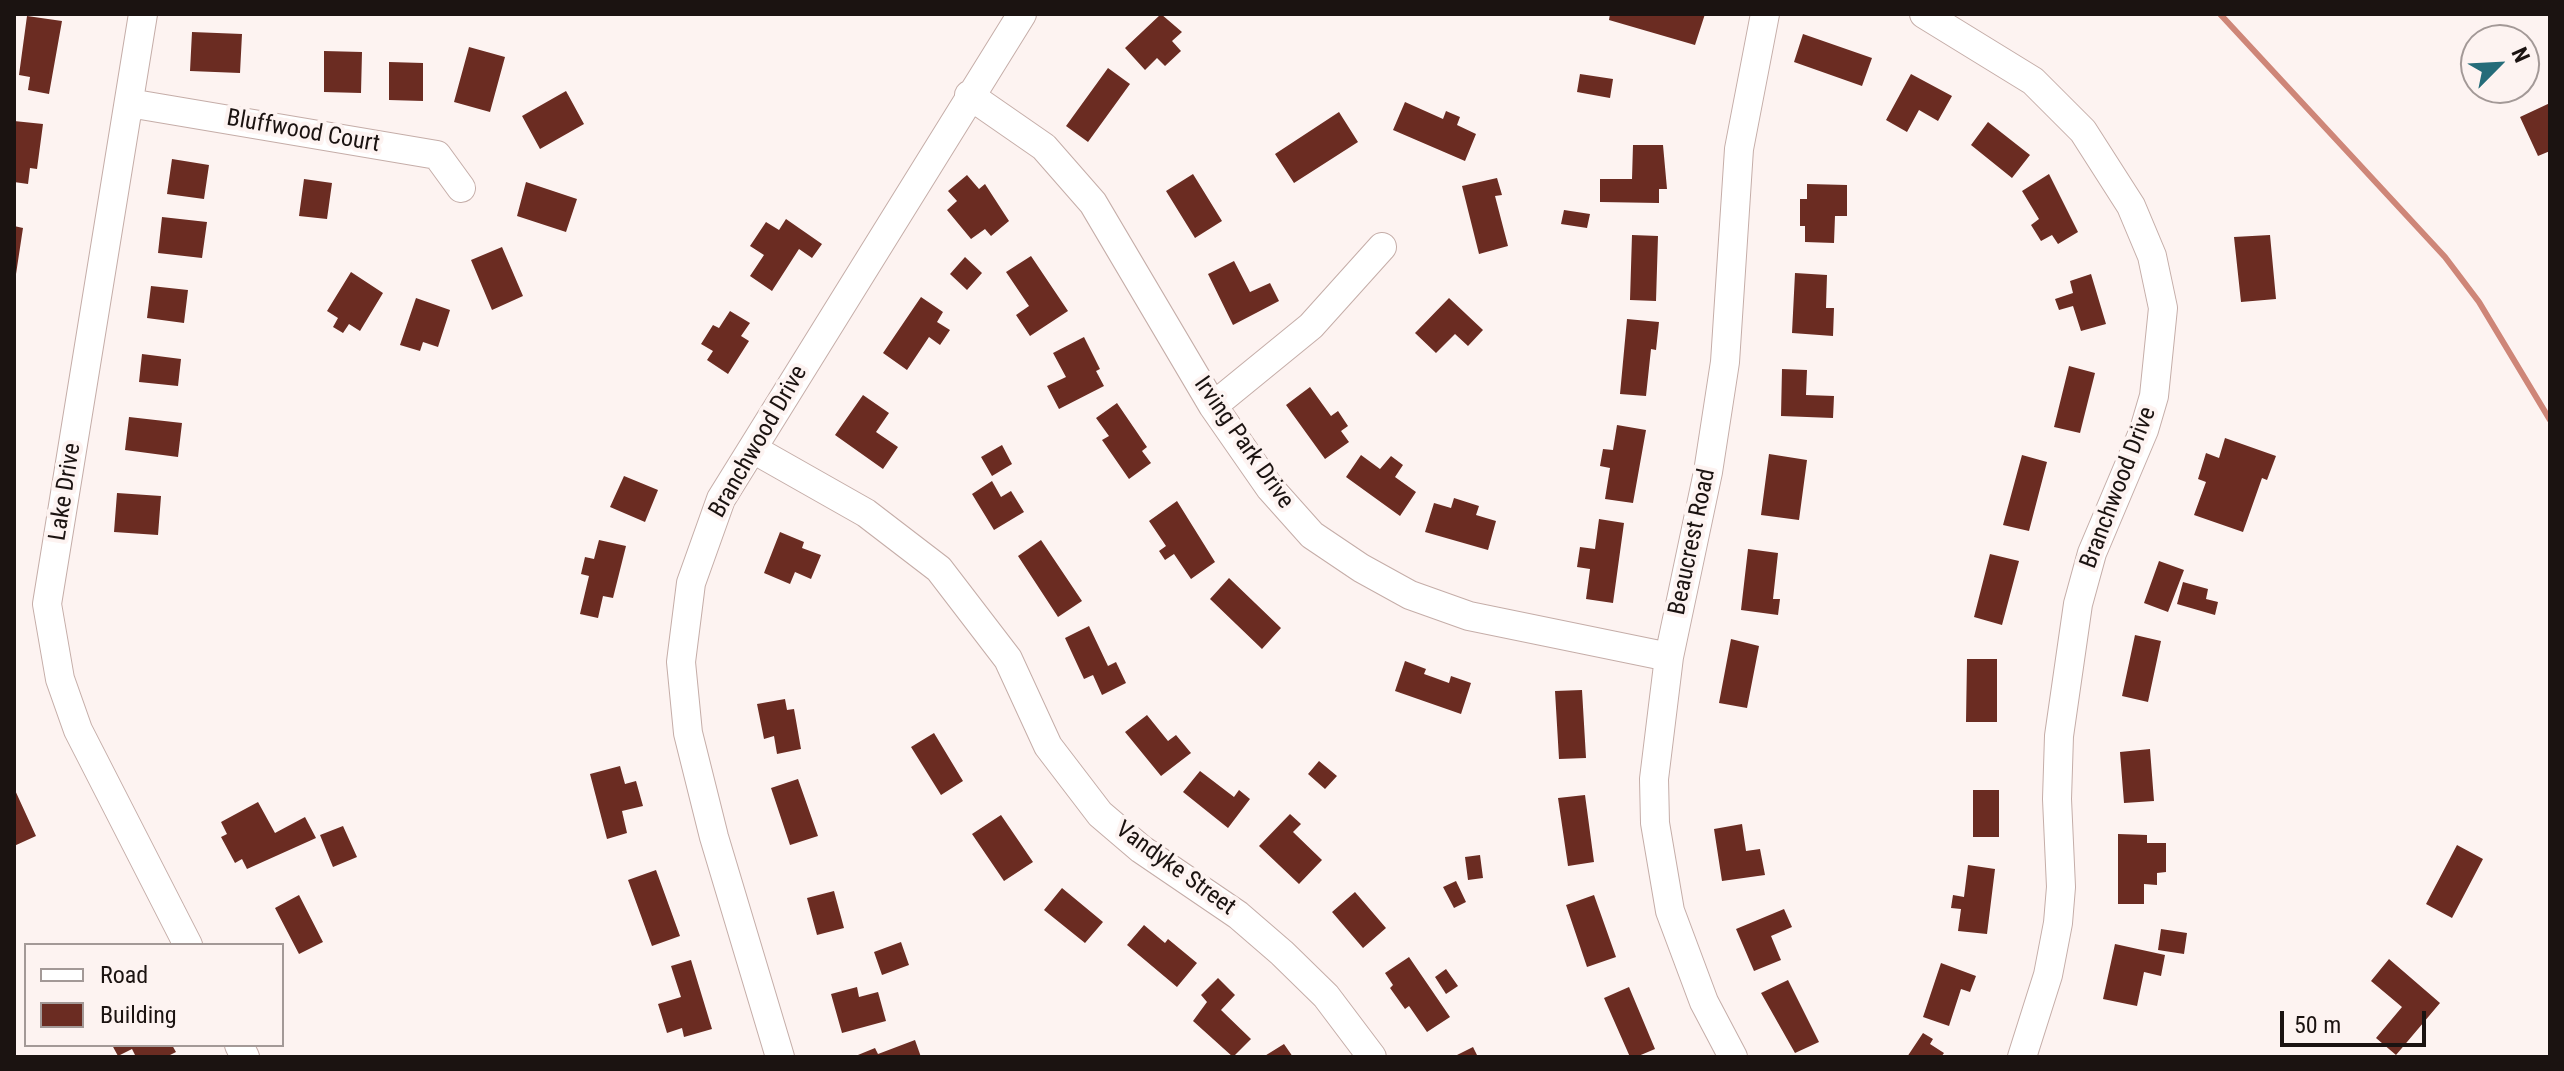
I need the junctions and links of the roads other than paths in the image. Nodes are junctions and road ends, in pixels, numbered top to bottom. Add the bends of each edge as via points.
1 (143, 14) edge
2 (1022, 14) edge
3 (1765, 14) edge
4 (1924, 14) edge
5 (969, 95) junction
6 (129, 103) junction
7 (461, 188) dead end
8 (1382, 247) dead end
9 (1213, 406) junction
10 (753, 449) junction
11 (1669, 657) junction
12 (187, 943) edge
13 (780, 1057) edge
14 (1372, 1057) edge
15 (1733, 1057) edge
16 (2022, 1057) edge

1 - 6 street, Lake Drive
2 - 5 street, Branchwood Drive
3 - 11 street, Beaucrest Road via 1739,149 1725,362
4 - 16 street, Branchwood Drive via 2033,81 2083,131 2131,206 2152,256 2163,308 2154,396 2092,553 2078,604 2059,736 2058,923
5 - 9 street, Irving Park Drive via 1044,147 1093,203
5 - 10 street, Branchwood Drive
6 - 7 street, Bluffwood Court via 437,155
6 - 12 street, Lake Drive via 47,604 58,669 78,730
8 - 9 street via 1311,326
9 - 11 street, Irving Park Drive via 1270,488 1312,535 1410,595 1469,616
10 - 13 street, Branchwood Drive via 721,499 701,549 685,618 682,686 714,837
10 - 14 street, Vandyke Street via 866,513 939,569 1008,659 1048,746 1100,814 1282,953 1326,996
11 - 15 street, Beaucrest Road via 1654,779 1661,867 1684,953

